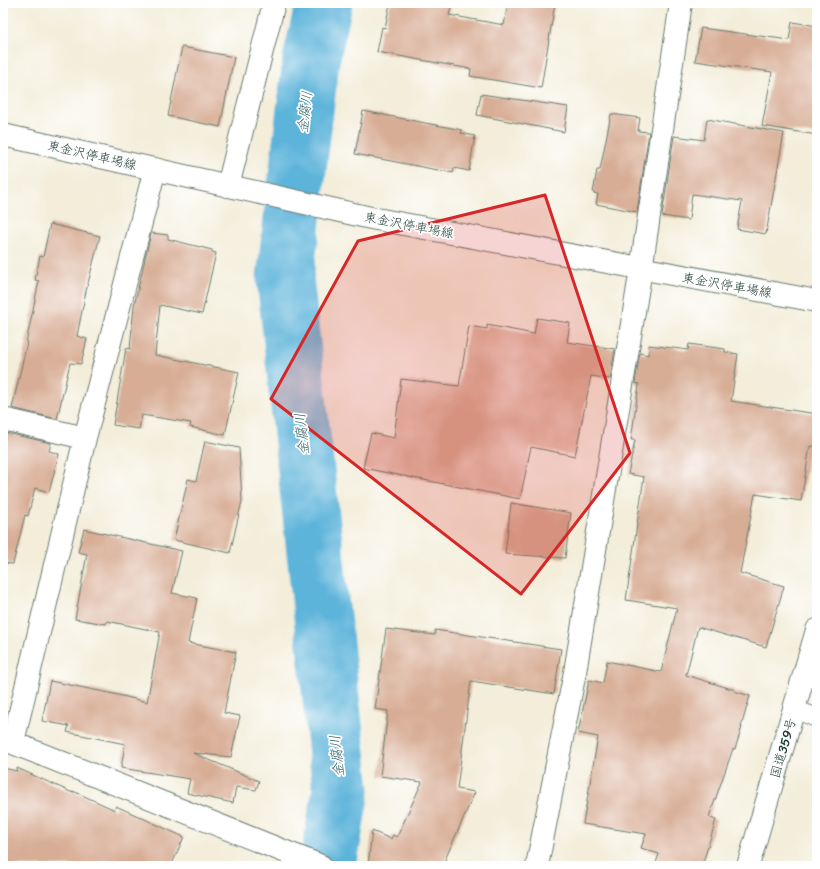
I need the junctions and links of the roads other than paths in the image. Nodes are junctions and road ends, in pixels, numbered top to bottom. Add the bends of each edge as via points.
1 (274, 3) edge
2 (682, 3) edge
3 (3, 135) edge
4 (155, 169) junction
5 (237, 188) junction
6 (641, 269) junction
7 (817, 301) edge
8 (3, 419) edge
9 (85, 438) junction
10 (817, 630) edge
11 (794, 709) junction
12 (817, 718) edge
13 (8, 741) edge
14 (321, 866) edge
15 (537, 866) edge
16 (748, 866) edge

1 - 5 main road
2 - 6 main road
3 - 4 main road, 東金沢停車場線
4 - 5 main road, 東金沢停車場線
4 - 9 main road
5 - 6 main road, 東金沢停車場線 via 371,218
6 - 7 main road, 東金沢停車場線
6 - 15 main road via 575,672
8 - 9 main road
9 - 13 main road
10 - 11 main road, 国道359号
11 - 12 lane
11 - 16 main road, 国道359号
13 - 14 main road

